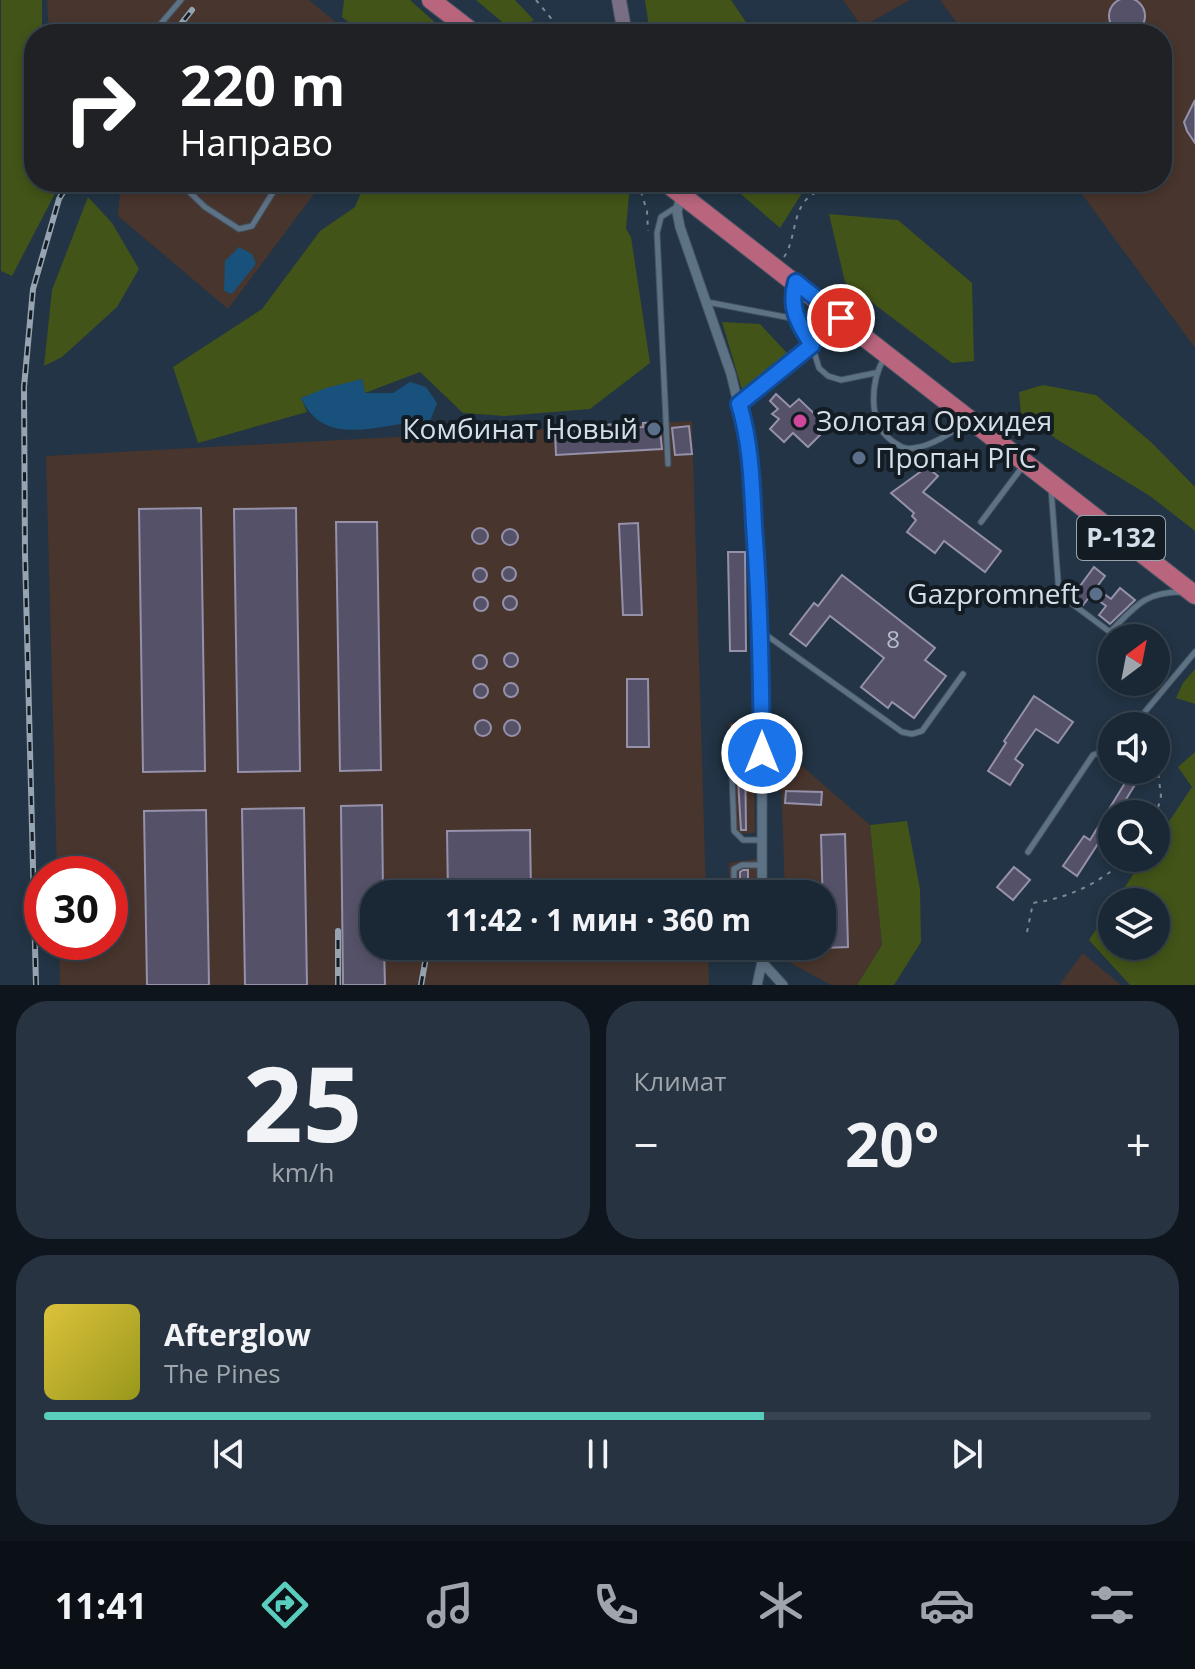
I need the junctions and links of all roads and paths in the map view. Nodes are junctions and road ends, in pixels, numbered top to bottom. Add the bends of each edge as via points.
1 (181, 0) edge
2 (431, 0) edge
3 (536, 0) edge
4 (619, 0) edge
5 (161, 24) edge
6 (462, 24) edge
7 (556, 24) edge
8 (623, 24) edge
9 (189, 192) edge
10 (273, 192) edge
11 (641, 192) edge
12 (673, 192) edge
13 (819, 192) edge
14 (680, 200) junction
15 (657, 249) junction
16 (775, 267) junction
17 (796, 282) junction
18 (707, 302) junction
19 (797, 319) junction
20 (812, 345) junction
21 (886, 353) junction
22 (875, 373) junction
23 (739, 404) junction
24 (970, 419) junction
25 (1025, 463) junction
26 (668, 464) dead end
27 (1051, 483) junction
28 (981, 522) dead end
29 (1193, 593) edge
30 (762, 631) junction
31 (1195, 652) edge
32 (963, 674) dead end
33 (1145, 712) edge
34 (731, 747) dead end
35 (1098, 753) edge
36 (762, 841) junction
37 (1028, 852) dead end
38 (763, 865) junction
39 (1111, 872) edge
40 (734, 880) edge
41 (762, 880) edge
42 (1027, 932) dead end
43 (762, 962) joint
44 (757, 985) edge
45 (783, 985) edge

1 - 5 lane
2 - 6 highway
3 - 7 path
4 - 8 street
9 - 10 lane via 239,229 252,226
11 - 15 path via 649,249
12 - 14 highway, Р-132
13 - 16 path via 807,198 790,249
14 - 15 lane via 661,217
14 - 16 highway, Р-132
14 - 18 street via 680,227
15 - 26 lane
16 - 17 highway, Р-132
17 - 19 lane via 792,296
17 - 21 highway, Р-132
18 - 19 lane
18 - 23 street
19 - 20 lane
20 - 22 lane via 819,368 828,376 841,380
20 - 23 lane
21 - 22 lane
21 - 24 highway, Р-132
22 - 24 lane via 876,420 902,448 923,445
23 - 30 street via 750,462
24 - 25 highway, Р-132
25 - 27 highway, Р-132
25 - 28 lane
27 - 29 highway, Р-132
27 - 29 lane via 1059,594 1110,632 1157,592
30 - 32 lane via 902,732 922,731
30 - 36 street
31 - 33 lane
34 - 36 lane via 734,831 743,840
35 - 37 lane
36 - 38 street
38 - 40 lane via 734,869
38 - 41 street
39 - 42 path via 1062,899 1033,903
43 - 44 street
43 - 45 street

